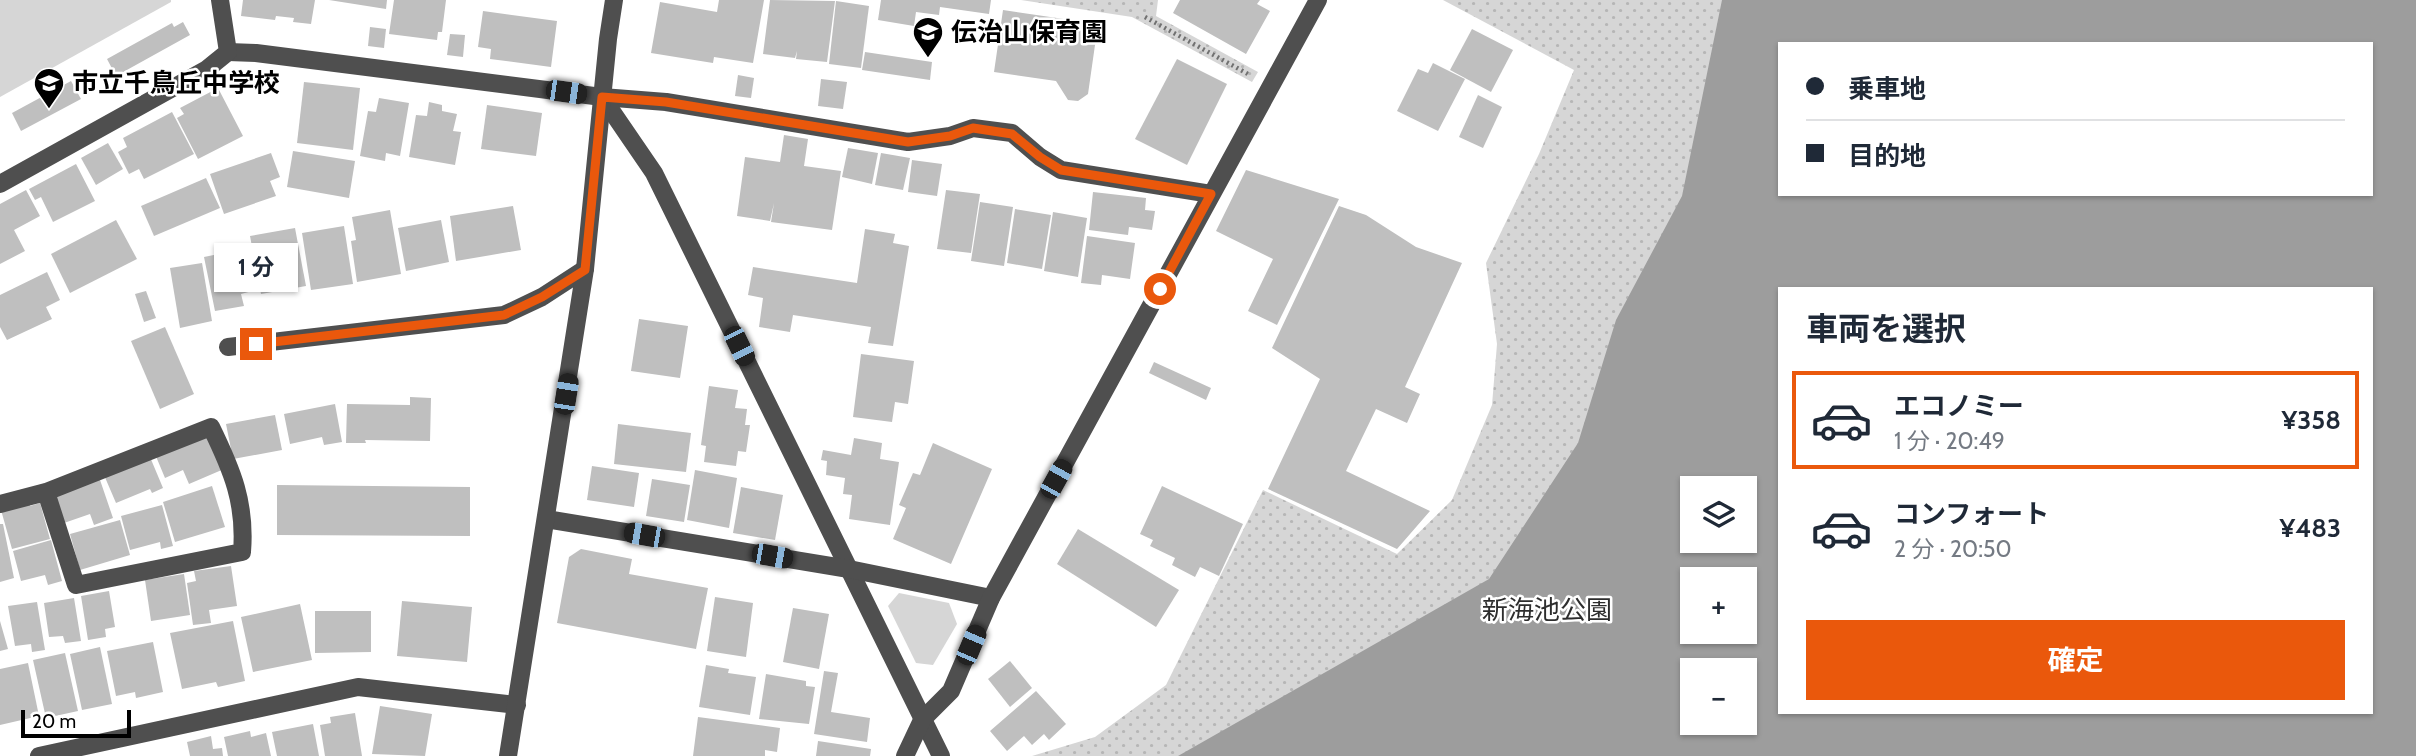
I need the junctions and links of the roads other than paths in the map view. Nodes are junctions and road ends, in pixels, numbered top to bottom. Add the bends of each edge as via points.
1 (220, 0) edge
2 (614, 0) edge
3 (1318, 0) edge
4 (228, 52) junction
5 (602, 97) junction
6 (0, 184) edge
7 (1211, 194) junction
8 (585, 270) junction
9 (228, 347) dead end
10 (46, 492) junction
11 (0, 504) edge
12 (546, 519) junction
13 (849, 569) junction
14 (991, 598) junction
15 (517, 705) junction
16 (922, 720) junction
17 (39, 756) edge
18 (508, 756) edge
19 (905, 756) edge
20 (942, 756) edge

1 - 4 street
2 - 5 street
3 - 7 street
4 - 5 street
4 - 6 street via 207,69
5 - 7 street via 666,102 908,142 973,128 1012,134 1061,170
5 - 8 street
5 - 13 street via 654,173
7 - 14 street
8 - 9 street via 504,315
8 - 12 street
10 - 10 street via 76,585 242,552 244,527 233,471 211,427
10 - 11 street
12 - 13 street
12 - 15 street
13 - 14 street
13 - 16 street
14 - 16 street via 951,691
15 - 17 street via 358,687
15 - 18 street
16 - 19 street
16 - 20 street

